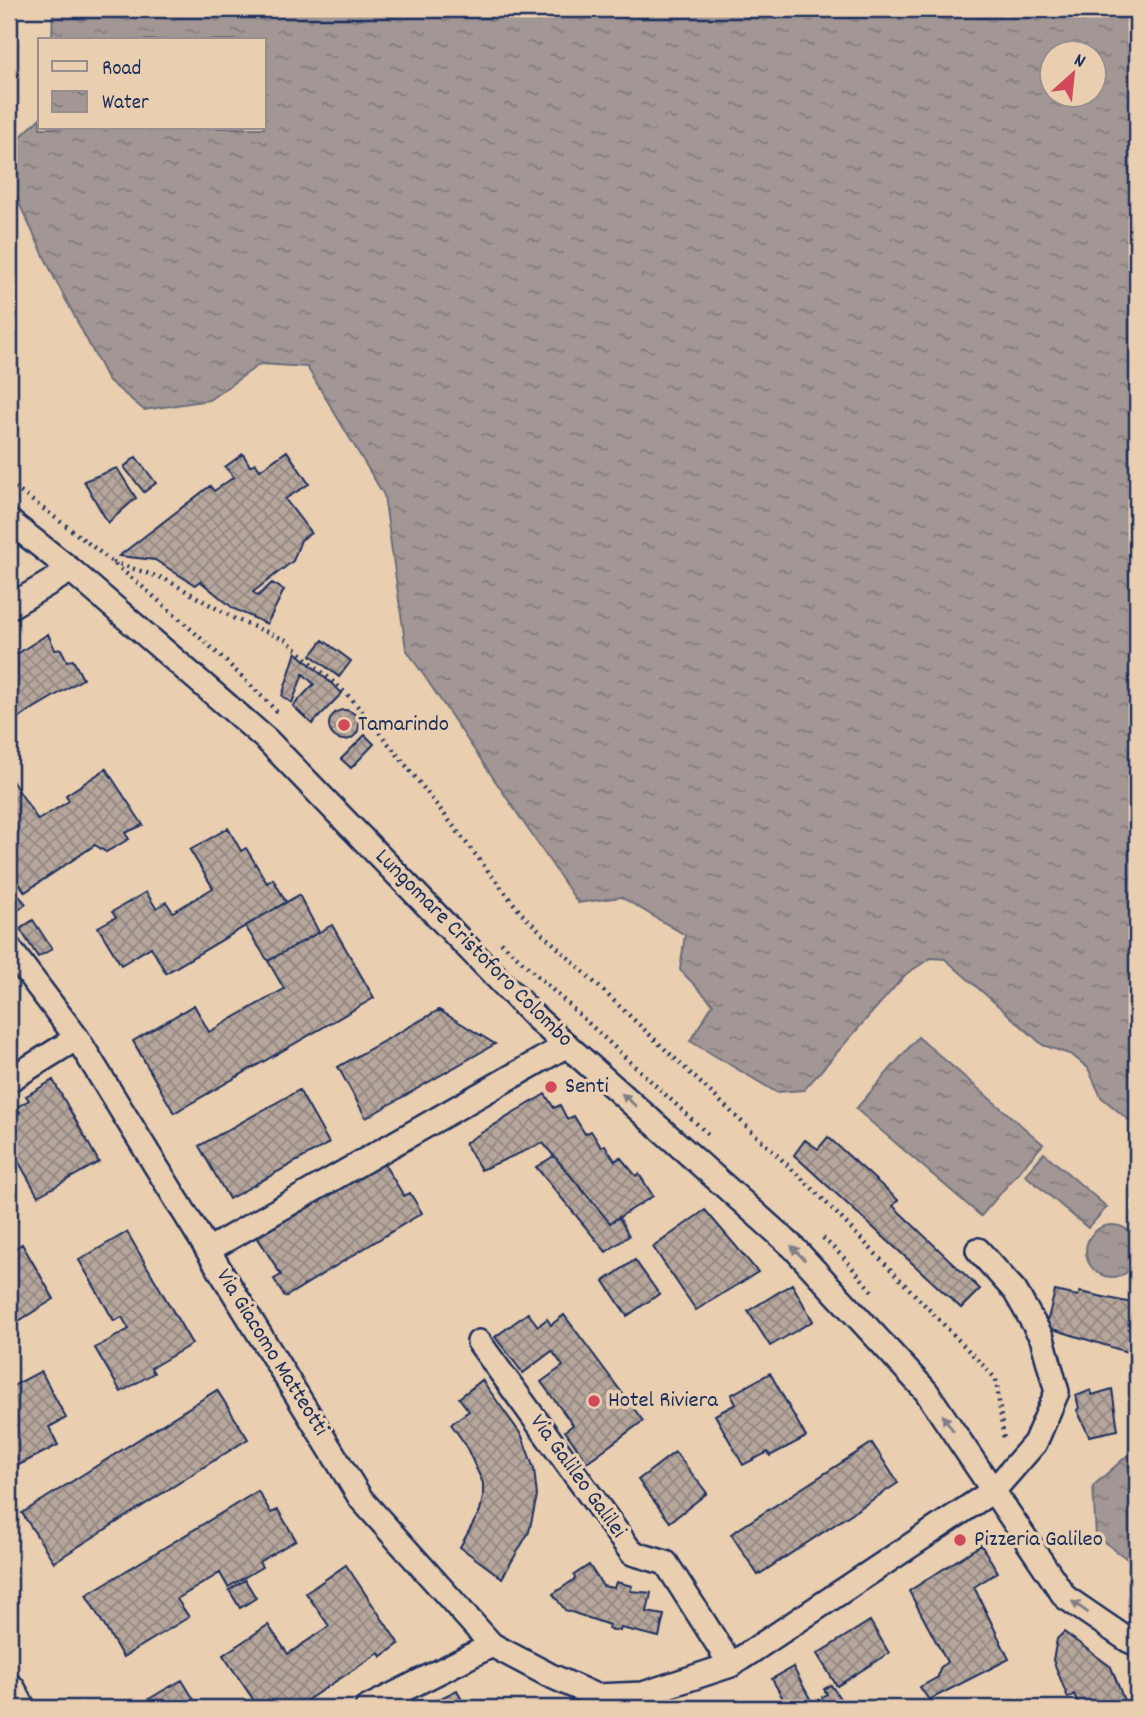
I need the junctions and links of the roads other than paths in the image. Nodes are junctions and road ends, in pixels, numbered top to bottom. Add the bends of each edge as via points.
1 (9, 521) edge
2 (71, 570) junction
3 (9, 607) edge
4 (9, 948) edge
5 (78, 1038) junction
6 (567, 1045) junction
7 (9, 1080) edge
8 (208, 1250) junction
9 (978, 1250) dead end
10 (479, 1342) dead end
11 (1001, 1481) junction
12 (1137, 1644) edge
13 (492, 1645) junction
14 (731, 1665) junction
15 (9, 1691) edge
16 (594, 1702) edge
17 (18, 1708) edge
18 (367, 1708) edge

1 - 2 street, Lungomare Cristoforo Colombo
2 - 3 street
2 - 6 street, Lungomare Cristoforo Colombo via 267,740
4 - 5 street, Via Giacomo Matteotti
5 - 7 street
5 - 8 street, Via Giacomo Matteotti
6 - 8 street
11 -> 6 street, Lungomare Cristoforo Colombo via 926,1391 793,1247
8 - 13 street, Via Giacomo Matteotti via 361,1499
9 - 11 street via 1015,1291 1042,1338 1057,1392 1035,1443
10 - 14 street, Via Galileo Galilei via 632,1553 666,1563
12 -> 11 street, Lungomare Cristoforo Colombo via 1065,1597
11 - 14 street
13 - 16 street, Via Giacomo Matteotti
13 - 18 street
14 - 16 street via 643,1694
15 - 17 main road

